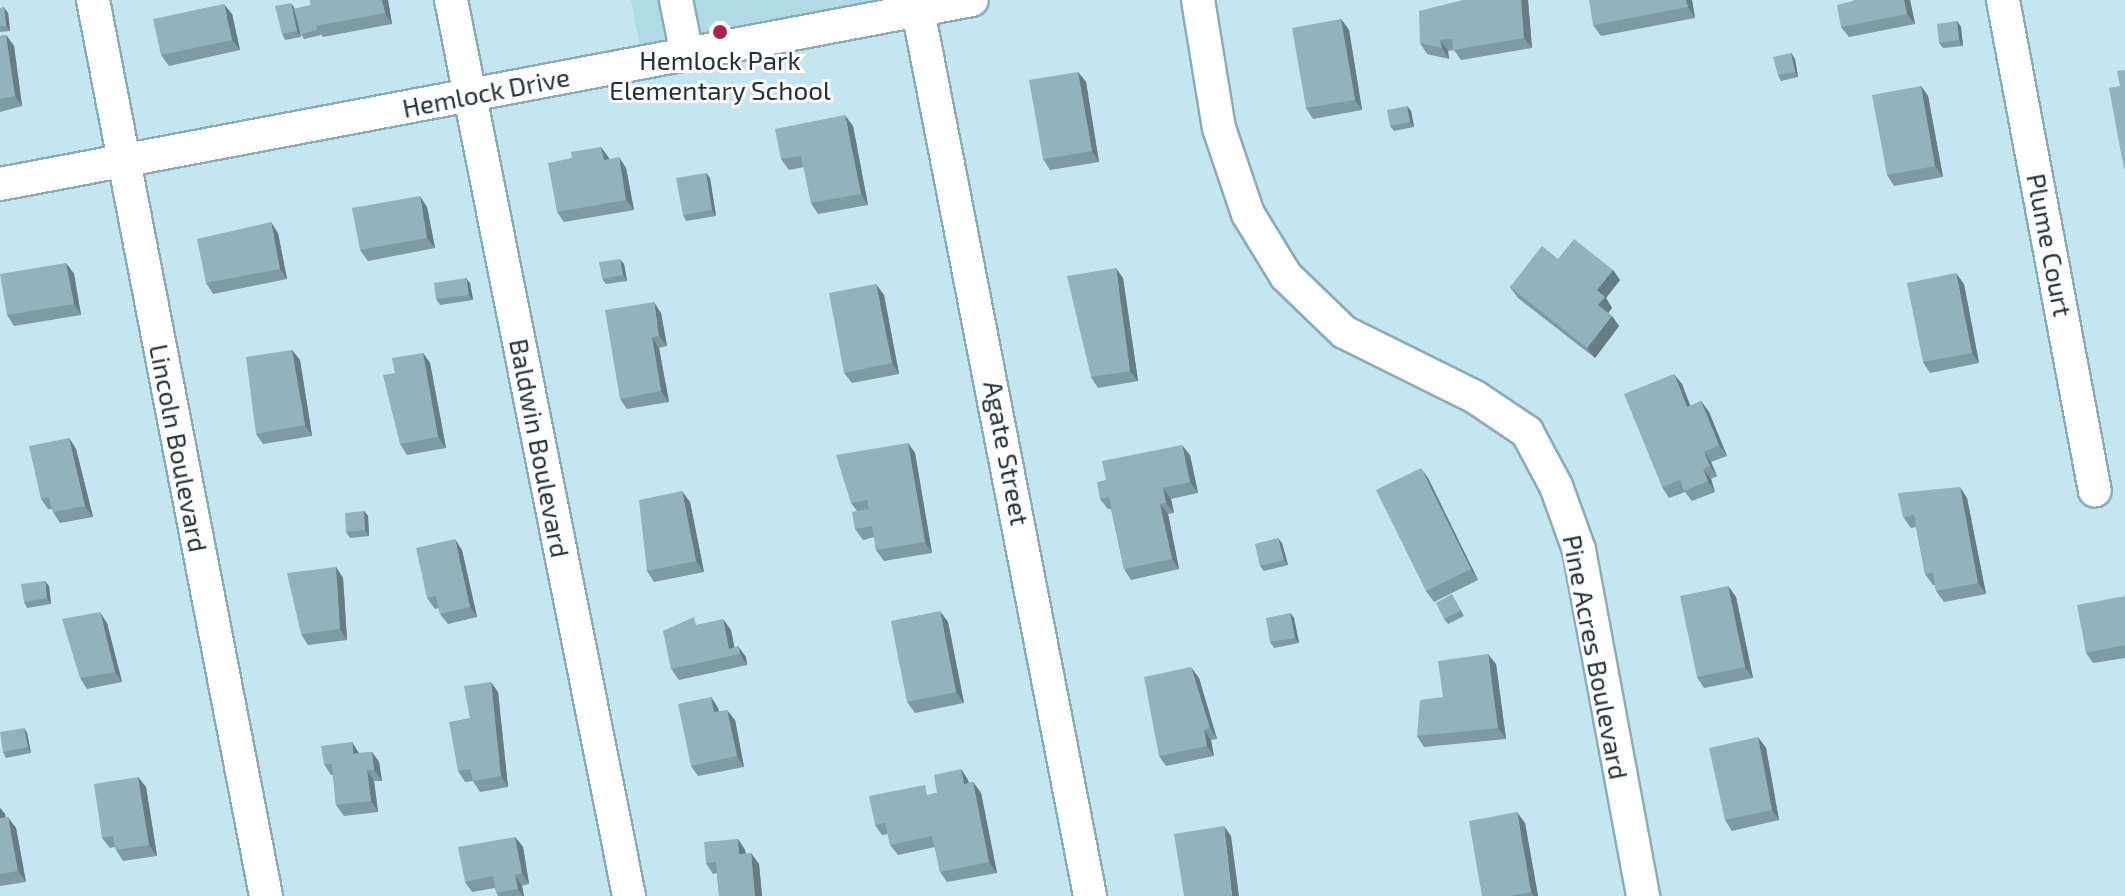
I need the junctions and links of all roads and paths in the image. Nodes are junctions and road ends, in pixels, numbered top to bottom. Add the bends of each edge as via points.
1 (93, 0) edge
2 (451, 0) edge
3 (676, 0) edge
4 (972, 0) edge
5 (1198, 0) edge
6 (2003, 0) edge
7 (918, 10) junction
8 (687, 54) junction
9 (469, 95) junction
10 (125, 160) junction
11 (0, 184) edge
12 (2095, 490) dead end
13 (266, 896) edge
14 (629, 896) edge
15 (1090, 896) edge
16 (1643, 896) edge

1 - 10 street, Lincoln Boulevard
2 - 9 street, Baldwin Boulevard
3 - 8 street
4 - 7 street, Hemlock Drive
5 - 16 street, Pine Acres Boulevard via 1219,128 1248,214 1286,276 1344,332 1475,397 1527,432 1556,486 1579,550
6 - 12 street, Plume Court
7 - 8 street, Hemlock Drive
7 - 15 street, Agate Street
8 - 9 street, Hemlock Drive
9 - 10 street, Hemlock Drive
9 - 14 street, Baldwin Boulevard
10 - 11 street, Hemlock Drive
10 - 13 street, Lincoln Boulevard

